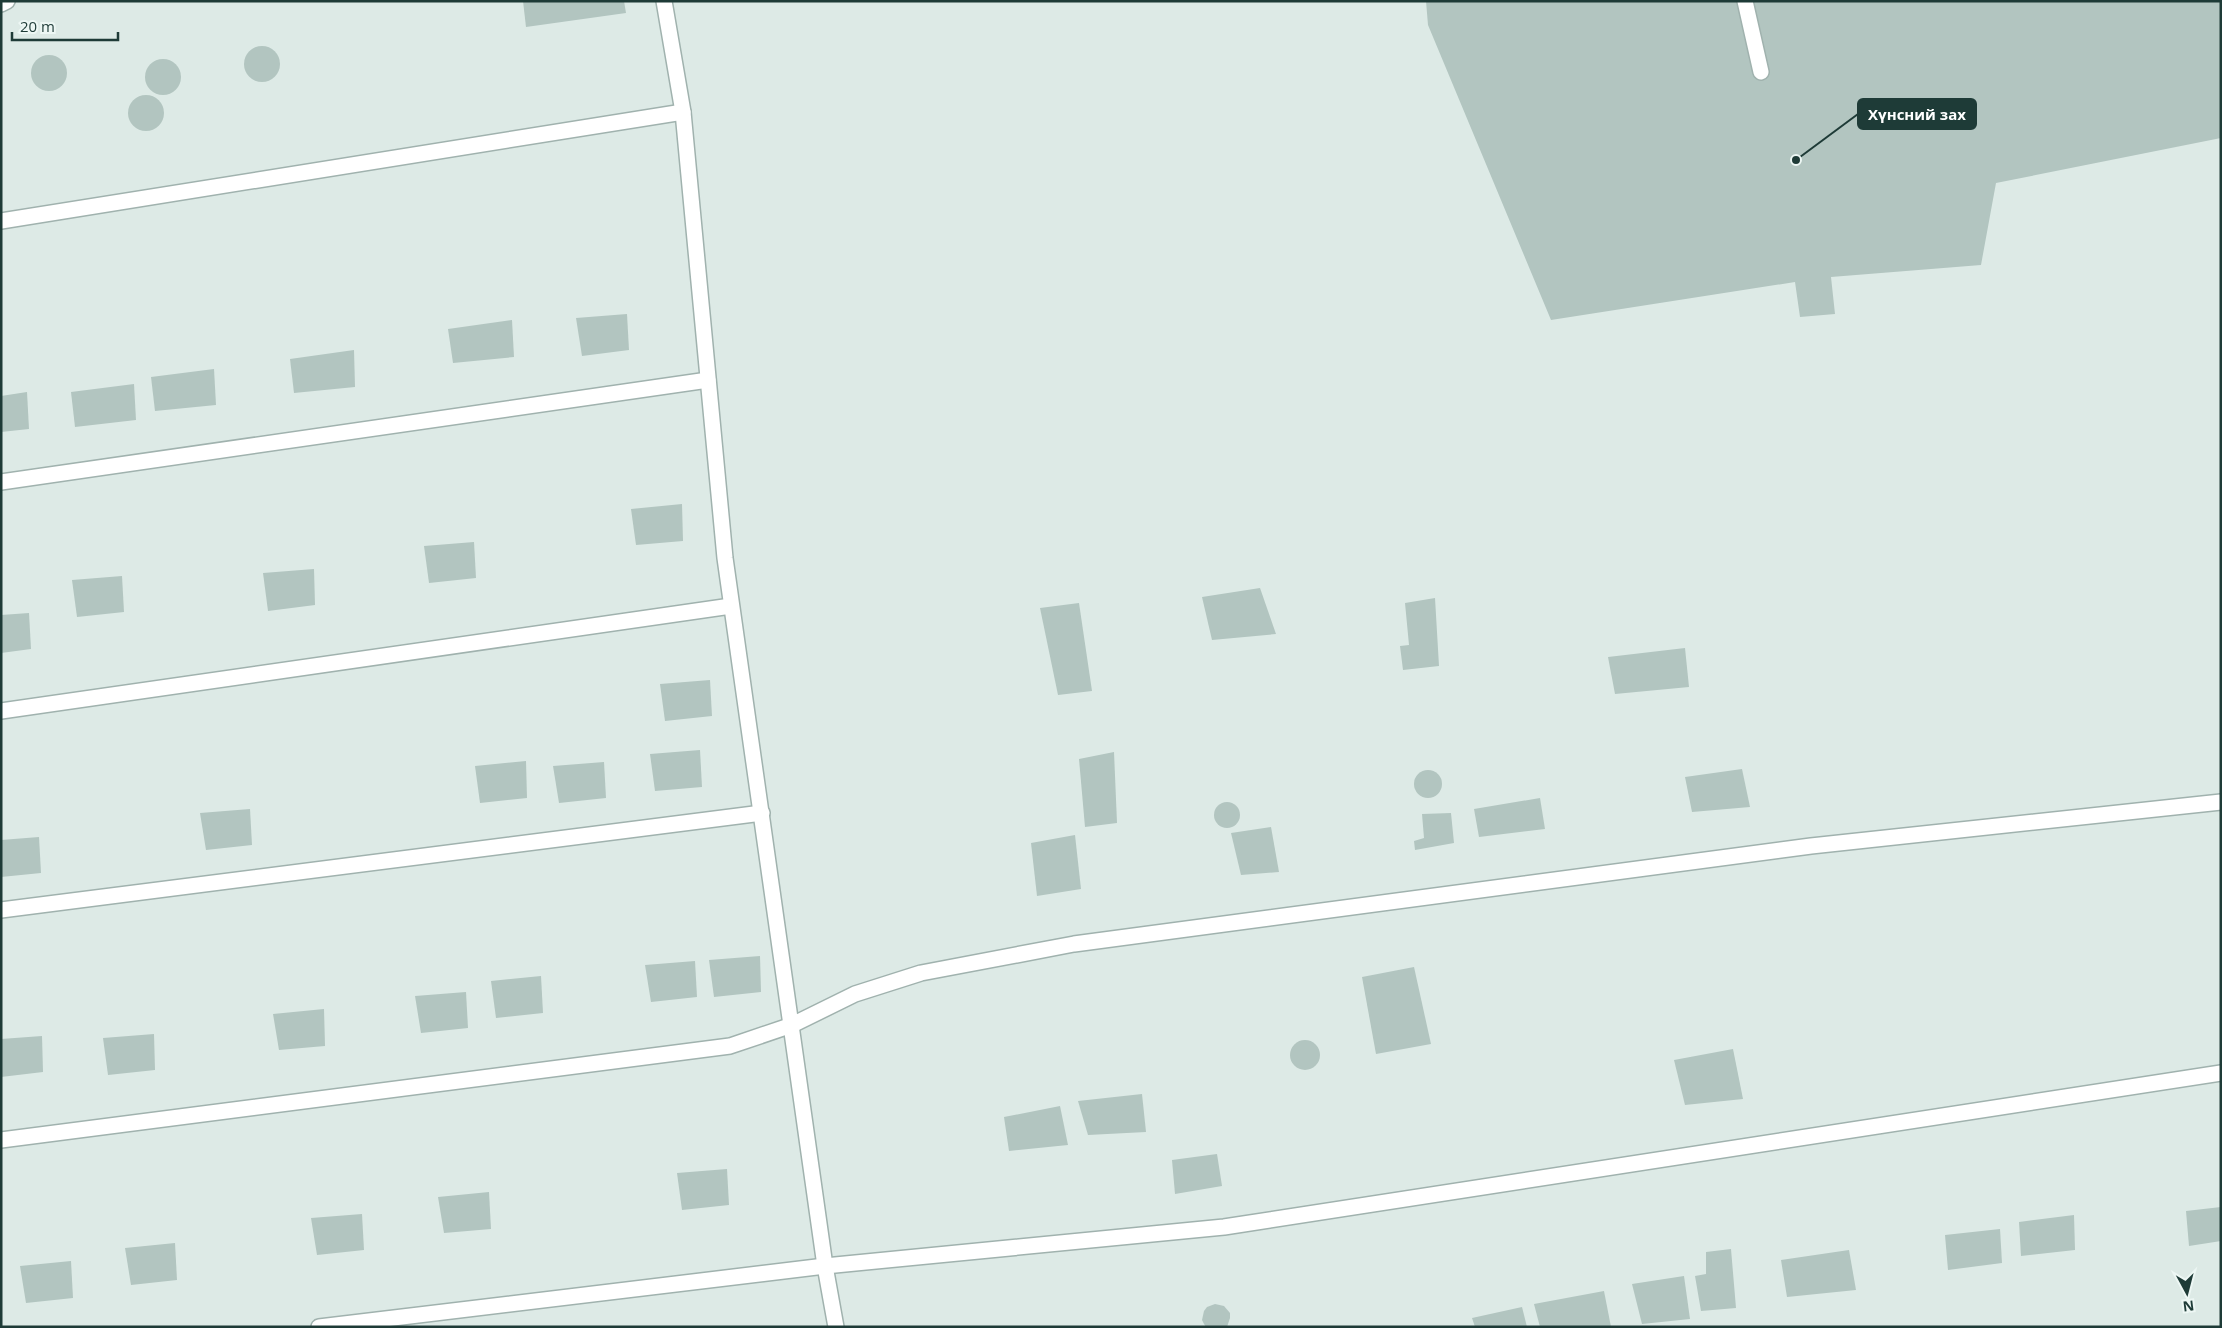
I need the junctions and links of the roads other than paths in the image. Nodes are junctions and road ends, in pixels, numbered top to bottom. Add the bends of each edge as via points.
1 (7, 1) edge
2 (664, 1) edge
3 (1745, 1) edge
4 (1, 4) edge
5 (1761, 72) dead end
6 (683, 112) junction
7 (1, 222) edge
8 (708, 380) junction
9 (1, 482) edge
10 (731, 606) junction
11 (1, 711) edge
12 (2221, 802) edge
13 (762, 813) junction
14 (1, 910) edge
15 (792, 1025) junction
16 (2221, 1073) edge
17 (1, 1140) edge
18 (826, 1266) junction
19 (319, 1327) edge
20 (836, 1327) edge

1 - 4 street
2 - 6 street
3 - 5 street
6 - 7 street
6 - 8 street
8 - 9 street
8 - 10 street
10 - 11 street
10 - 13 street
12 - 15 street via 1811,846 1074,944 921,973 855,994
13 - 14 street
13 - 15 street
15 - 17 street via 730,1046
15 - 18 street
16 - 18 street via 1224,1227
18 - 19 street
18 - 20 street

